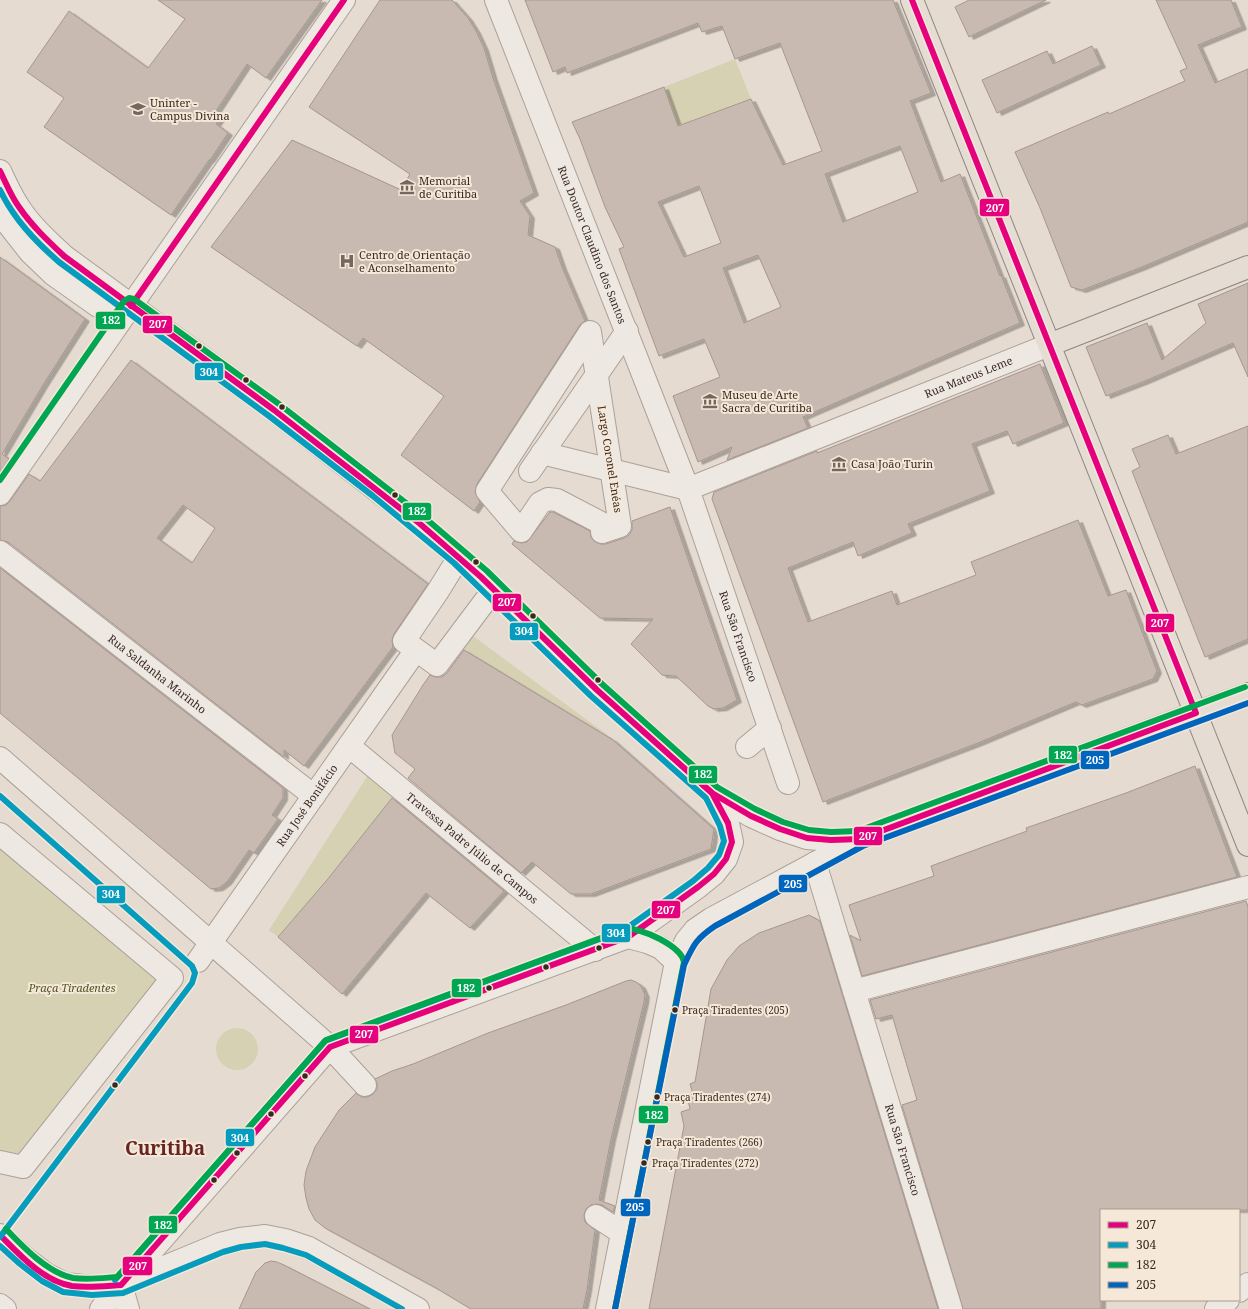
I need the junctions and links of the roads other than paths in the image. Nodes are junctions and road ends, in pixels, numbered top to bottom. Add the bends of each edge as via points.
1 (344, 0) edge
2 (496, 0) edge
3 (912, 0) edge
4 (0, 171) edge
5 (0, 211) edge
6 (1248, 266) edge
7 (131, 306) junction
8 (627, 331) junction
9 (590, 332) joint
10 (1049, 345) junction
11 (542, 453) junction
12 (530, 471) dead end
13 (688, 488) junction
14 (0, 494) edge
15 (0, 552) edge
16 (459, 557) junction
17 (494, 589) junction
18 (416, 650) junction
19 (1248, 694) edge
20 (1196, 713) junction
21 (770, 728) junction
22 (349, 746) junction
23 (747, 746) dead end
24 (0, 758) edge
25 (788, 783) dead end
26 (712, 793) junction
27 (314, 796) junction
28 (0, 834) edge
29 (860, 839) junction
30 (1248, 845) edge
31 (815, 863) junction
32 (1248, 888) edge
33 (628, 937) junction
34 (211, 943) junction
35 (595, 950) junction
36 (198, 961) dead end
37 (676, 962) junction
38 (854, 991) junction
39 (330, 1047) junction
40 (365, 1085) dead end
41 (0, 1162) edge
42 (596, 1216) dead end
43 (622, 1233) junction
44 (0, 1235) edge
45 (1248, 1284) edge
46 (121, 1285) junction
47 (1240, 1290) edge
48 (1227, 1301) edge
49 (0, 1305) edge
50 (5, 1309) edge
51 (101, 1309) edge
52 (128, 1309) edge
53 (418, 1309) edge
54 (607, 1309) edge
55 (951, 1309) edge
56 (1216, 1309) edge

1 - 7 street
2 - 8 street, Rua Doutor Claudino dos Santos
3 - 10 main road
4 - 7 street via 23,213 40,234 64,256
5 - 7 street via 30,252 54,275 98,306
6 - 10 main road, Rua Mateus Leme
7 - 14 street
7 - 16 street via 274,410 378,490
8 - 11 street
8 - 13 street, Rua Doutor Claudino dos Santos
9 - 9 street, Largo Coronel Enéas via 487,491 521,531 540,503 548,499 557,500 603,524 602,532 620,526
10 - 13 street, Rua Mateus Leme
10 - 20 main road
11 - 12 street
11 - 13 street
13 - 21 street, Rua São Francisco
15 - 27 street, Rua Saldanha Marinho
16 - 17 street
16 - 18 street via 404,640
17 - 18 street via 437,665
17 - 26 street via 597,690
18 - 22 street, Rua José Bonifácio
19 - 20 main road
20 - 29 street
20 - 30 main road
21 - 23 street
21 - 25 street, Rua São Francisco
22 - 27 street, Rua José Bonifácio
22 - 35 street, Travessa Padre Júlio de Campos
24 - 34 street
26 - 29 street via 751,816 807,838
26 - 33 street via 728,823 732,842 726,859 714,874 698,887
27 - 34 street, Rua José Bonifácio
28 - 41 street via 172,978 23,1167
29 - 31 street
31 - 37 street via 695,930 686,941
31 - 38 street, Rua São Francisco
32 - 38 street
33 - 35 street
33 - 37 street via 661,948
34 - 36 street, Rua José Bonifácio
34 - 39 street
35 - 39 street
37 - 43 street
38 - 55 street, Rua São Francisco
39 - 40 street
39 - 46 street
42 - 43 street
43 - 54 street
44 - 46 street via 24,1258 65,1284 92,1287
45 - 47 street
46 - 51 street
46 - 52 street
46 - 53 street via 220,1244 265,1236 309,1248
48 - 56 street
49 - 50 street

